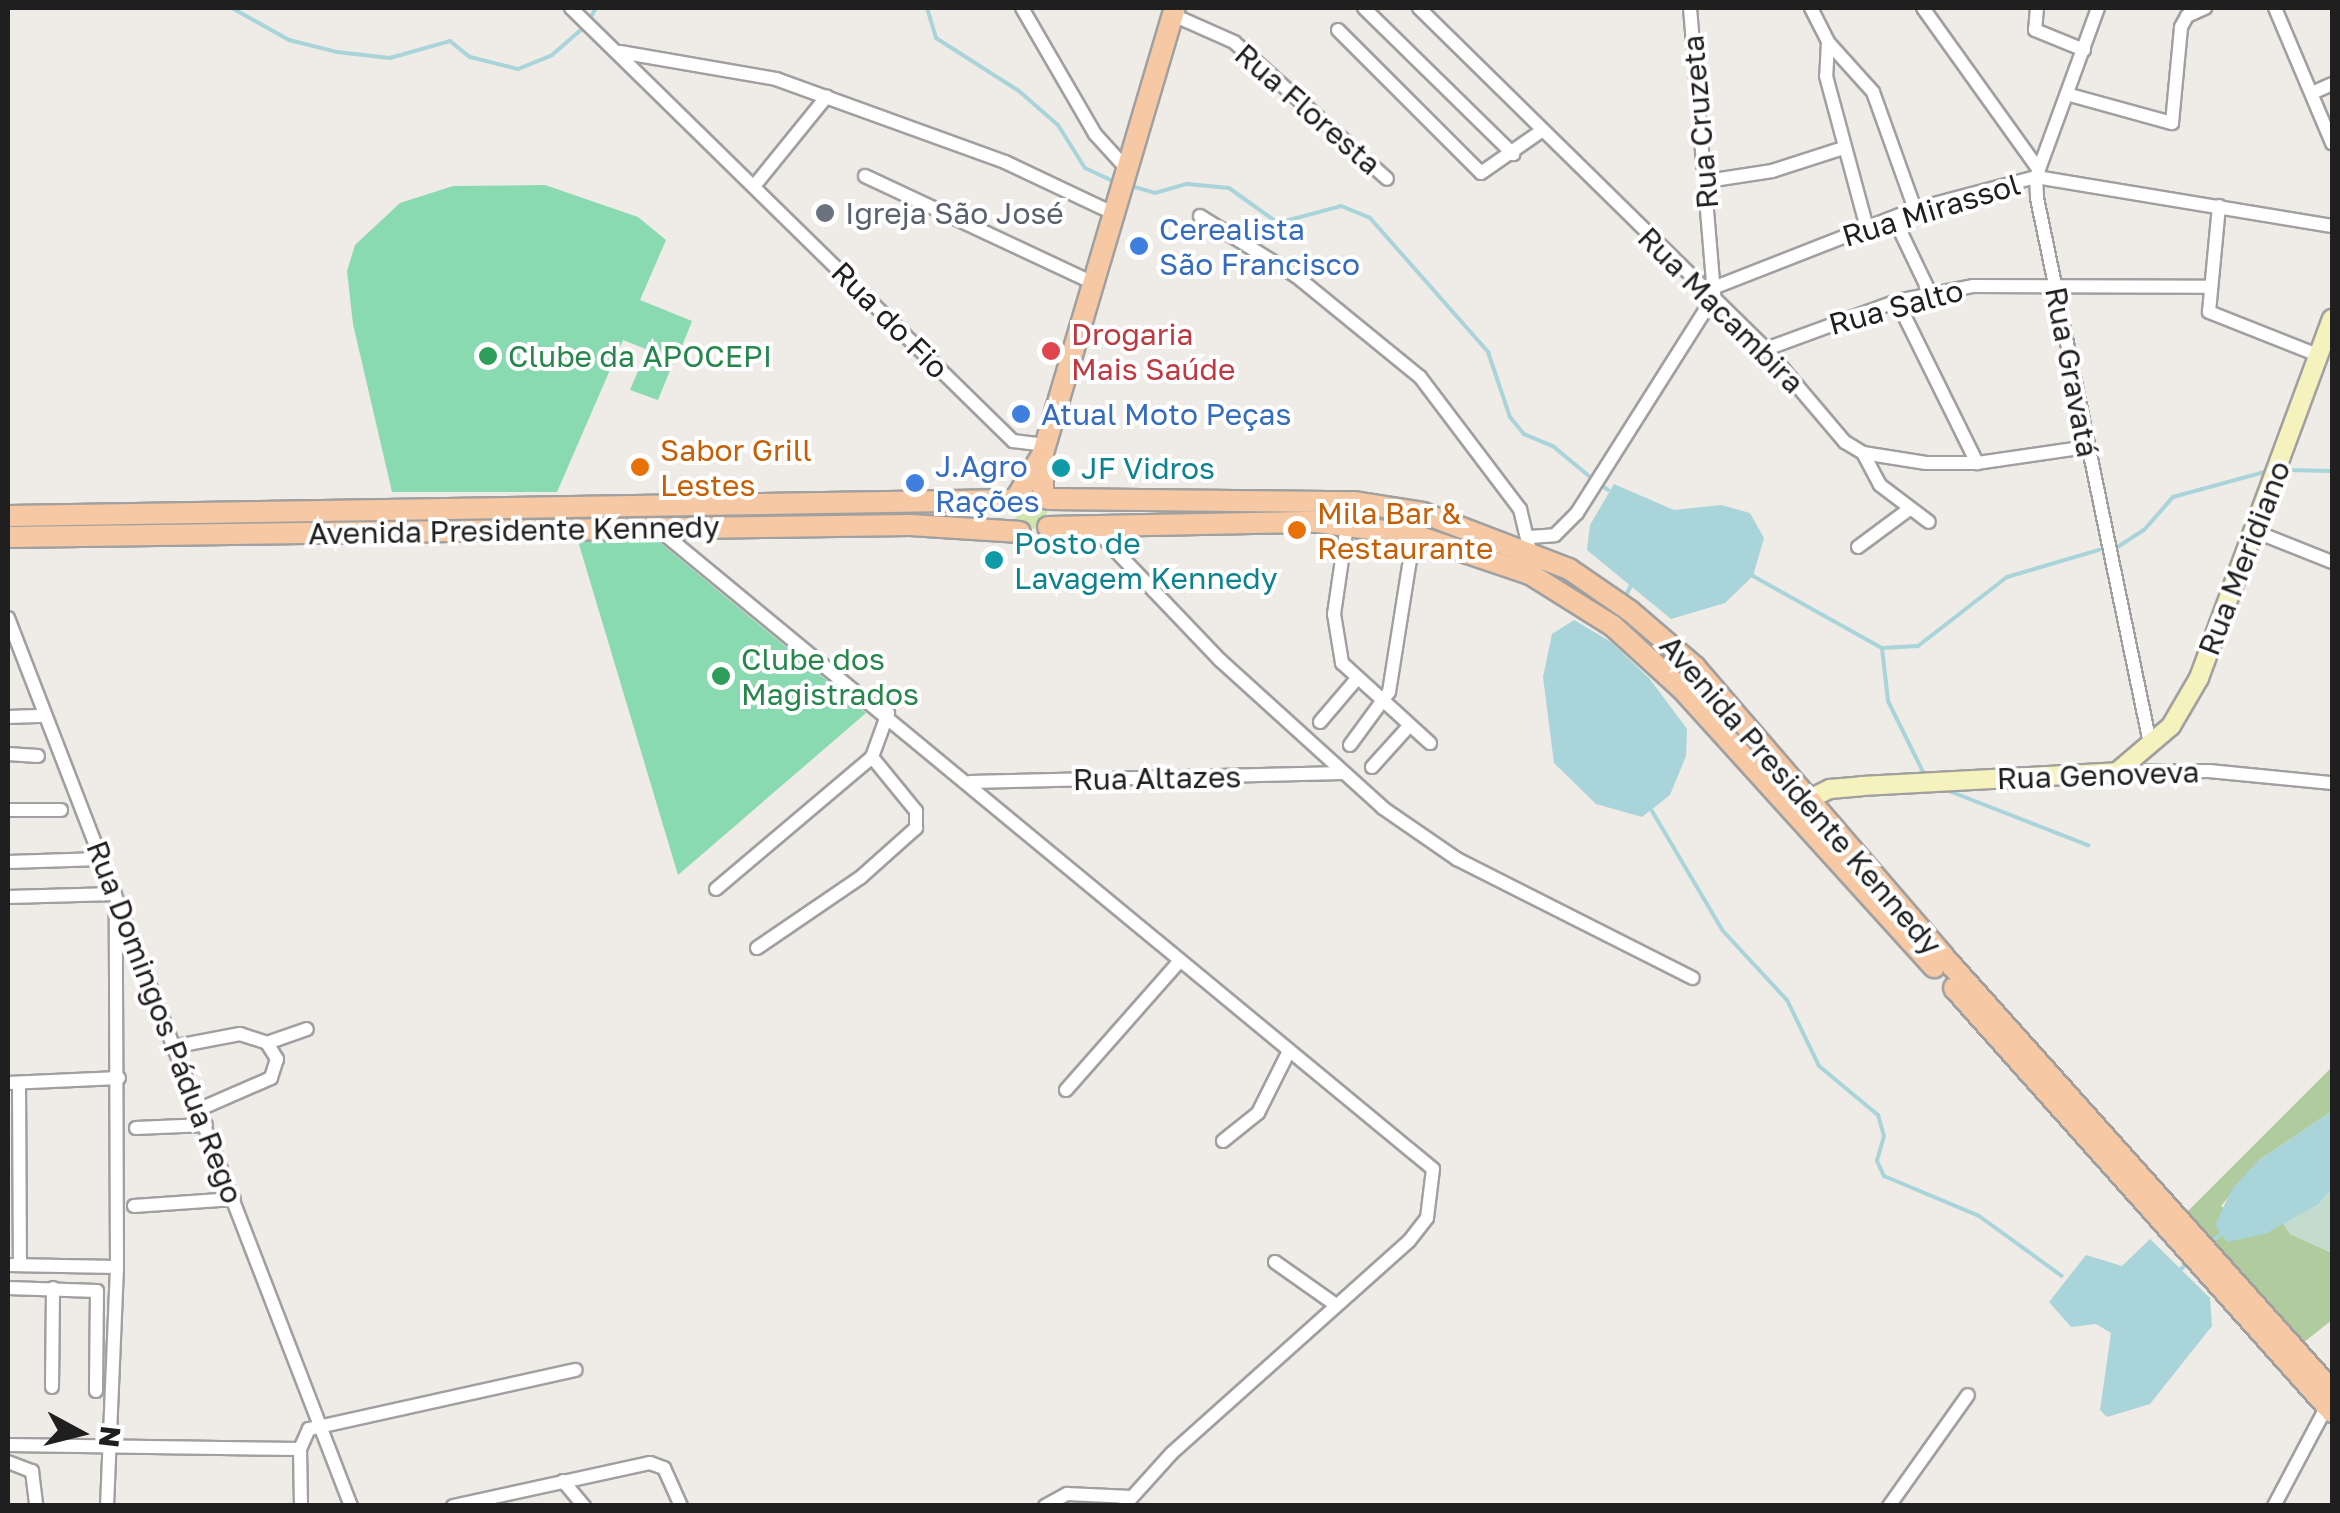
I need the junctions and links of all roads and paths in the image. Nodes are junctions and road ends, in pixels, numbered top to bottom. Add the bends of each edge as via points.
1 (571, 8) edge
2 (1022, 8) edge
3 (1364, 8) edge
4 (1418, 8) edge
5 (1690, 8) edge
6 (1811, 8) edge
7 (1923, 8) edge
8 (2037, 8) edge
9 (2098, 8) edge
10 (2205, 8) edge
11 (2275, 8) edge
12 (1174, 11) edge
13 (1338, 30) dead end
14 (1828, 42) junction
15 (2084, 50) junction
16 (620, 52) junction
17 (2332, 84) edge
18 (2312, 93) junction
19 (2070, 95) junction
20 (827, 96) junction
21 (1540, 132) junction
22 (2332, 143) edge
23 (1843, 148) junction
24 (1513, 154) junction
25 (1127, 168) junction
26 (2037, 174) junction
27 (865, 176) dead end
28 (1387, 179) dead end
29 (1707, 181) junction
30 (755, 185) junction
31 (2219, 206) junction
32 (1916, 209) junction
33 (1113, 213) junction
34 (1200, 216) dead end
35 (1894, 218) junction
36 (2332, 226) edge
37 (1867, 228) junction
38 (1091, 282) junction
39 (2054, 282) junction
40 (2210, 286) junction
41 (1714, 292) junction
42 (1930, 292) junction
43 (1897, 302) junction
44 (2332, 319) edge
45 (1766, 348) junction
46 (2320, 356) junction
47 (2087, 447) junction
48 (1044, 449) junction
49 (1863, 452) junction
50 (1977, 463) junction
51 (1046, 496) junction
52 (1015, 497) junction
53 (1908, 510) junction
54 (8, 516) edge
55 (722, 517) junction
56 (1929, 522) dead end
57 (1089, 523) junction
58 (142, 524) junction
59 (1346, 525) junction
60 (1048, 527) junction
61 (656, 528) junction
62 (2254, 531) junction
63 (1020, 532) junction
64 (1414, 534) junction
65 (8, 536) edge
66 (1529, 544) junction
67 (1858, 548) dead end
68 (2332, 562) edge
69 (8, 618) edge
70 (1355, 681) junction
71 (1382, 705) junction
72 (888, 714) junction
73 (45, 716) junction
74 (8, 717) edge
75 (1320, 722) dead end
76 (1410, 726) junction
77 (1430, 743) dead end
78 (2150, 743) junction
79 (1350, 745) dead end
80 (8, 754) edge
81 (38, 756) dead end
82 (872, 757) junction
83 (1372, 767) dead end
84 (2117, 772) junction
85 (1344, 774) junction
86 (970, 782) junction
87 (2332, 783) edge
88 (1808, 798) junction
89 (8, 810) edge
90 (61, 810) dead end
91 (1788, 810) junction
92 (101, 860) junction
93 (8, 862) edge
94 (716, 888) dead end
95 (116, 896) junction
96 (8, 897) edge
97 (757, 948) dead end
98 (142, 961) junction
99 (1178, 962) junction
100 (117, 967) junction
101 (1694, 978) dead end
102 (307, 1029) dead end
103 (267, 1043) junction
104 (176, 1046) junction
105 (1290, 1051) junction
106 (119, 1078) junction
107 (13, 1083) edge
108 (1066, 1090) dead end
109 (200, 1109) junction
110 (206, 1124) junction
111 (136, 1128) dead end
112 (1222, 1141) dead end
113 (234, 1199) junction
114 (134, 1206) dead end
115 (1275, 1262) dead end
116 (14, 1265) edge
117 (117, 1267) junction
118 (8, 1288) edge
119 (53, 1288) junction
120 (1336, 1305) junction
121 (576, 1370) dead end
122 (52, 1386) dead end
123 (96, 1391) dead end
124 (1968, 1395) dead end
125 (2331, 1403) edge
126 (320, 1427) junction
127 (8, 1444) edge
128 (112, 1444) junction
129 (300, 1449) junction
130 (8, 1462) edge
131 (564, 1481) junction
132 (1128, 1501) edge
133 (473, 1503) edge
134 (36, 1506) edge
135 (107, 1506) edge
136 (301, 1506) edge
137 (350, 1506) edge
138 (453, 1506) edge
139 (584, 1506) edge
140 (681, 1506) edge
141 (1045, 1506) edge
142 (1888, 1506) edge
143 (2274, 1506) edge

1 - 16 street, Rua do Fio
2 - 25 street via 1094,134
3 - 24 street
4 - 21 street, Rua Macambira
5 - 29 street, Rua Cruzeta
6 - 14 street
7 - 26 street
8 - 15 street via 2035,30
9 - 15 street
10 - 19 street via 2186,16 2181,27 2172,123
11 - 18 street
12 - 25 main road
12 - 28 street, Rua Floresta via 1234,42
13 - 24 street via 1478,172
14 - 23 street via 1824,64
14 - 32 street via 1873,92
15 - 19 street
16 - 20 street via 766,76
16 - 30 street, Rua do Fio
17 - 18 street
18 - 22 street
19 - 26 street
20 - 30 street
20 - 33 street via 1005,162
21 - 24 street
21 - 41 street, Rua Macambira
23 - 29 street via 1780,169
23 - 37 street
25 - 33 main road
26 - 31 street, Rua Mirassol
26 - 32 street, Rua Mirassol
26 - 39 street, Rua Gravatá
27 - 38 street
29 - 41 street, Rua Cruzeta
30 - 48 street, Rua do Fio via 1013,441
31 - 36 street, Rua Mirassol
31 - 40 street
32 - 35 street, Rua Mirassol
33 - 38 main road
34 - 66 street via 1296,276 1420,377 1520,510
35 - 37 street, Rua Mirassol
35 - 42 street
37 - 41 street, Rua Mirassol
38 - 48 main road
39 - 40 street, Rua Salto
39 - 42 street, Rua Salto
39 - 47 street, Rua Gravatá
40 - 46 street via 2214,316
41 - 45 street, Rua Macambira
41 - 66 street via 1577,513 1555,535
42 - 43 street, Rua Salto
43 - 45 street, Rua Salto
43 - 50 street
44 - 46 street, Rua Meridiano
45 - 49 street, Rua Macambira via 1838,436
46 - 62 street, Rua Meridiano
47 - 50 street, Rua Macambira
47 - 78 street, Rua Gravatá
48 - 51 main road
48 - 52 main road
49 - 50 street, Rua Macambira via 1910,462
49 - 53 street via 1880,485
51 - 52 main road, Avenida Presidente Kennedy
51 - 60 main road via 1053,513
51 - 66 main road, Avenida Presidente Kennedy via 1353,502
52 - 55 main road, Avenida Presidente Kennedy
52 - 63 main road via 1009,516
53 - 56 street
53 - 67 street
54 - 58 main road, Avenida Presidente Kennedy
55 - 58 main road, Avenida Presidente Kennedy
55 - 61 main road, Avenida Presidente Kennedy
55 - 63 main road, Avenida Presidente Kennedy
57 - 59 main road, Avenida Presidente Kennedy
57 - 60 main road, Avenida Presidente Kennedy
57 - 85 street via 1220,660
58 - 61 main road, Avenida Presidente Kennedy
58 - 65 main road, Avenida Presidente Kennedy
59 - 64 main road, Avenida Presidente Kennedy
59 - 70 street via 1334,614 1342,662
60 - 63 main road, Avenida Presidente Kennedy
61 - 72 street
62 - 68 street
62 - 78 street, Rua Meridiano via 2190,696
64 - 71 street via 1391,685
64 - 91 main road, Avenida Presidente Kennedy via 1530,574 1613,626 1681,688
66 - 88 main road, Avenida Presidente Kennedy via 1662,636
69 - 73 street, Rua Domingos Pádua Rego
70 - 71 street
70 - 75 street
71 - 76 street
71 - 79 street
72 - 82 street
72 - 86 street
73 - 74 street
73 - 92 street, Rua Domingos Pádua Rego
76 - 77 street
76 - 83 street
78 - 84 street, Rua Meridiano
80 - 81 street
82 - 94 street
82 - 97 street via 916,811 916,828 861,877
84 - 87 street, Rua Genoveva via 2209,771
84 - 88 street, Rua Genoveva via 1862,786
85 - 86 street, Rua Altazes
85 - 101 street via 1457,860
86 - 99 street
88 - 91 street, Rua Genoveva
88 - 125 main road, Avenida Presidente Kennedy
89 - 90 street
91 - 125 main road, Avenida Presidente Kennedy
92 - 93 street
92 - 95 street, Rua Domingos Pádua Rego
95 - 96 street
95 - 98 street, Rua Domingos Pádua Rego
95 - 100 street
98 - 100 street
98 - 104 street, Rua Domingos Pádua Rego
99 - 105 street
99 - 108 street
100 - 106 street
102 - 103 street
103 - 104 street via 240,1034
103 - 109 street via 277,1058 270,1078
104 - 109 street, Rua Domingos Pádua Rego
105 - 112 street via 1248,1126
105 - 120 street via 1432,1169 1422,1227
106 - 107 street
106 - 117 street
107 - 116 street
109 - 110 street, Rua Domingos Pádua Rego
110 - 111 street
110 - 113 street, Rua Domingos Pádua Rego
113 - 114 street
113 - 126 street, Rua Domingos Pádua Rego
115 - 120 street
116 - 117 street
117 - 128 street
118 - 119 street
119 - 122 street
119 - 123 street via 97,1291
120 - 132 street
121 - 126 street
124 - 142 street
125 - 143 street
126 - 129 street via 302,1434
126 - 137 street, Rua Domingos Pádua Rego
127 - 128 street
128 - 129 street
128 - 135 street
129 - 136 street
130 - 134 street via 32,1470
131 - 133 street
131 - 139 street
131 - 140 street via 655,1463
132 - 141 street via 1067,1494
133 - 138 street

